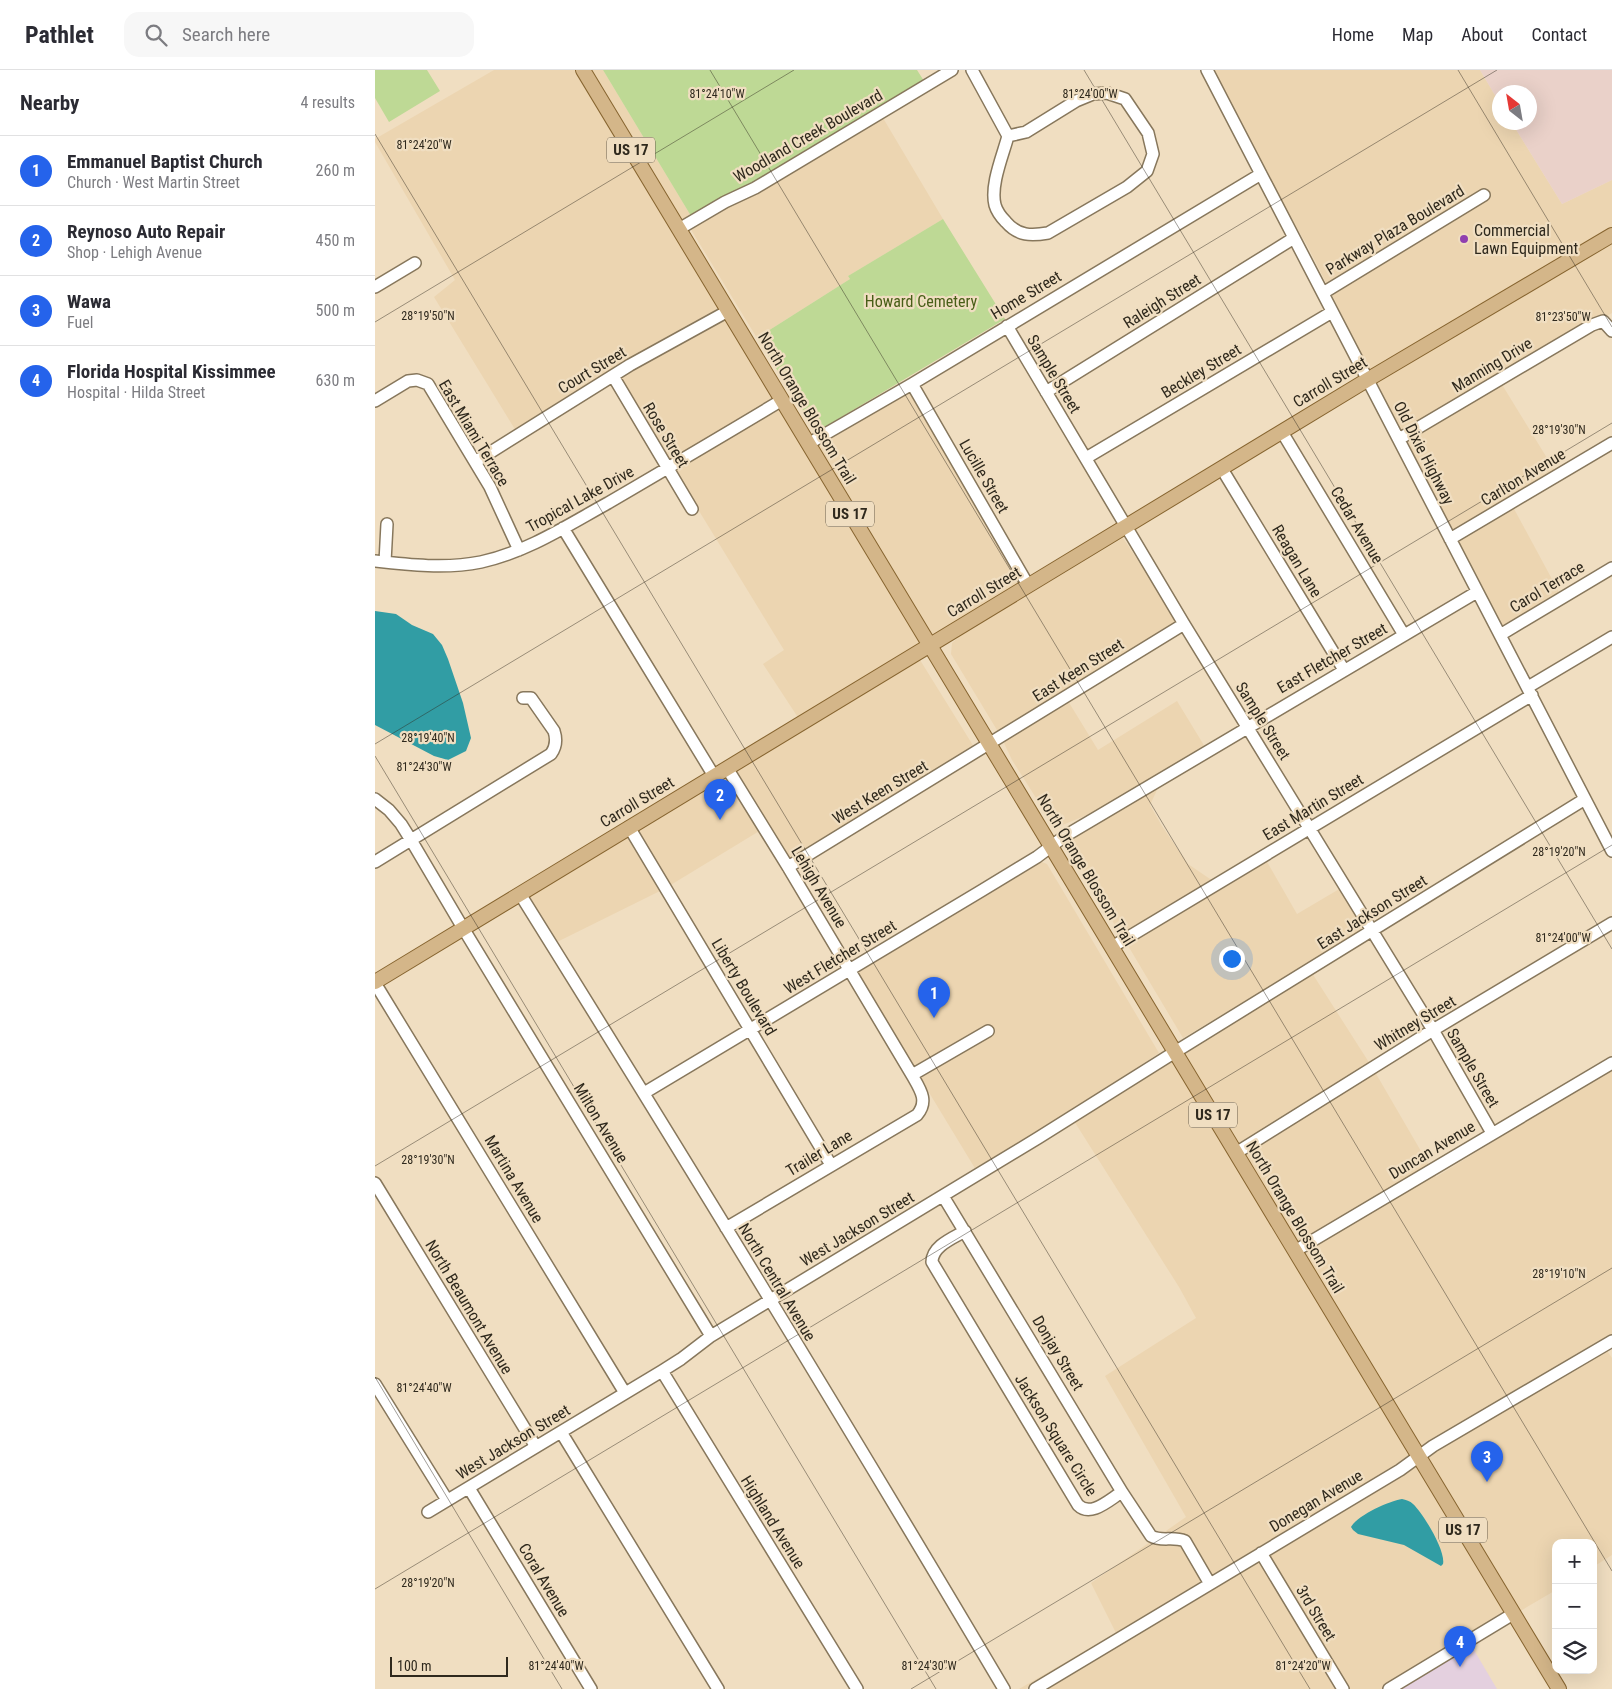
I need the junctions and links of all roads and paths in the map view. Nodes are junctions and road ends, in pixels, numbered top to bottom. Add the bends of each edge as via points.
1 (583, 70) edge
2 (952, 70) edge
3 (972, 70) edge
4 (1207, 70) edge
5 (1008, 136) junction
6 (1261, 174) junction
7 (1484, 194) dead end
8 (679, 229) junction
9 (1612, 235) edge
10 (1294, 238) junction
11 (415, 263) dead end
12 (375, 287) edge
13 (1323, 293) junction
14 (728, 311) junction
15 (1332, 312) junction
16 (1007, 326) junction
17 (1612, 331) edge
18 (613, 376) junction
19 (1367, 380) junction
20 (912, 384) junction
21 (1046, 392) junction
22 (782, 400) junction
23 (375, 401) edge
24 (1283, 432) junction
25 (1399, 439) junction
26 (1612, 443) edge
27 (808, 444) junction
28 (1086, 458) junction
29 (475, 462) junction
30 (667, 469) junction
31 (1222, 469) junction
32 (692, 510) dead end
33 (387, 524) dead end
34 (1126, 526) junction
35 (563, 528) junction
36 (1450, 539) junction
37 (519, 550) junction
38 (380, 561) edge
39 (1612, 568) edge
40 (1028, 585) junction
41 (1477, 592) junction
42 (1184, 624) junction
43 (1404, 635) junction
44 (1500, 635) junction
45 (1612, 636) edge
46 (929, 645) junction
47 (1344, 670) junction
48 (1530, 691) junction
49 (523, 698) dead end
50 (1248, 727) junction
51 (989, 745) junction
52 (727, 768) junction
53 (714, 776) junction
54 (375, 799) edge
55 (1585, 799) junction
56 (629, 828) junction
57 (1310, 828) junction
58 (1608, 834) edge
59 (411, 840) junction
60 (1051, 847) junction
61 (1612, 851) edge
62 (375, 862) edge
63 (789, 867) junction
64 (520, 894) junction
65 (1612, 923) edge
66 (463, 928) junction
67 (1372, 931) junction
68 (1112, 947) junction
69 (850, 970) junction
70 (375, 982) edge
71 (751, 1030) junction
72 (1433, 1030) junction
73 (988, 1031) dead end
74 (1175, 1052) junction
75 (1612, 1063) edge
76 (912, 1075) junction
77 (644, 1093) junction
78 (923, 1102) joint
79 (1492, 1133) junction
80 (1236, 1153) junction
81 (831, 1165) junction
82 (375, 1183) edge
83 (943, 1196) junction
84 (726, 1228) junction
85 (965, 1232) junction
86 (1295, 1251) junction
87 (769, 1300) junction
88 (711, 1336) junction
89 (1611, 1345) edge
90 (662, 1371) junction
91 (375, 1384) edge
92 (625, 1393) junction
93 (561, 1432) junction
94 (536, 1447) junction
95 (1419, 1457) junction
96 (469, 1488) junction
97 (1122, 1492) junction
98 (447, 1500) junction
99 (428, 1512) dead end
100 (1261, 1553) junction
101 (1210, 1584) junction
102 (1513, 1614) junction
103 (591, 1689) edge
104 (718, 1689) edge
105 (857, 1689) edge
106 (1004, 1689) edge
107 (1035, 1689) edge
108 (1343, 1689) edge
109 (1389, 1689) edge
110 (1559, 1689) edge

1 - 8 main road, North Orange Blossom Trail / US 17
2 - 8 street, Woodland Creek Boulevard via 755,188
3 - 5 street
4 - 6 street, Old Dixie Highway
5 - 5 street via 995,186 995,204 1008,225 1024,235 1048,233 1127,186 1147,171 1153,154 1149,133 1125,99 1107,92 1076,101 1026,132
6 - 10 street, Old Dixie Highway
6 - 16 street, Home Street
7 - 13 street, Parkway Plaza Boulevard
8 - 14 main road, North Orange Blossom Trail / US 17
9 - 19 main road, Carroll Street
10 - 13 street, Old Dixie Highway
10 - 21 street, Raleigh Street
11 - 12 street
13 - 15 street, Old Dixie Highway
14 - 18 street, Court Street
14 - 22 main road, North Orange Blossom Trail / US 17
15 - 19 street, Old Dixie Highway
15 - 28 street, Beckley Street
16 - 20 street, Home Street
16 - 21 street, Sample Street
17 - 25 street, Manning Drive via 1603,321 1592,325
18 - 29 street, Court Street
18 - 30 street, Rose Street
19 - 24 main road, Carroll Street
19 - 25 street, Old Dixie Highway
20 - 27 street, Home Street
20 - 40 street, Lucille Street
21 - 28 street, Sample Street
22 - 27 main road, North Orange Blossom Trail / US 17
22 - 30 street, Tropical Lake Drive
23 - 29 street, East Miami Terrace via 408,381 428,384
24 - 31 main road, Carroll Street
24 - 43 street, Cedar Avenue
25 - 36 street, Old Dixie Highway
26 - 36 street, Carlton Avenue
27 - 46 main road, North Orange Blossom Trail / US 17
28 - 34 street, Sample Street
29 - 37 street, East Miami Terrace
30 - 32 street, Rose Street
30 - 35 street, Tropical Lake Drive
31 - 34 main road, Carroll Street
31 - 47 street, Reagan Lane
33 - 38 street
34 - 40 main road, Carroll Street
34 - 42 street, Sample Street
35 - 37 street, Tropical Lake Drive
35 - 53 street
36 - 41 street, Old Dixie Highway
37 - 38 street, Tropical Lake Drive via 481,562 450,566
39 - 44 street, Carol Terrace
40 - 46 main road, Carroll Street
41 - 43 street, East Fletcher Street
41 - 44 street, Old Dixie Highway
42 - 50 street, Sample Street
42 - 51 street, East Keen Street
43 - 47 street, East Fletcher Street
44 - 48 street, Old Dixie Highway
45 - 48 street, East Martin Street
46 - 51 main road, North Orange Blossom Trail / US 17
46 - 52 main road, Carroll Street
47 - 50 street, East Fletcher Street
48 - 55 street, Old Dixie Highway
48 - 57 street, East Martin Street
49 - 59 street via 531,698 554,731 555,749
50 - 57 street, Sample Street
50 - 60 street, East Fletcher Street
51 - 60 main road, North Orange Blossom Trail / US 17
51 - 63 street, West Keen Street
52 - 53 main road, Carroll Street
52 - 63 street, Lehigh Avenue
53 - 56 main road, Carroll Street
54 - 59 street via 395,817
55 - 58 street, Old Dixie Highway
55 - 67 street, East Jackson Street
56 - 64 main road, Carroll Street
56 - 71 street, Liberty Boulevard
57 - 67 street, Sample Street
57 - 68 street, East Martin Street
58 - 61 street, Old Dixie Highway
59 - 62 street
59 - 66 street
60 - 68 main road, North Orange Blossom Trail / US 17
60 - 69 street, West Fletcher Street
63 - 69 street, Lehigh Avenue
64 - 66 main road, Carroll Street
64 - 77 street, North Central Avenue
65 - 72 street, Whitney Street
66 - 70 main road, Carroll Street
66 - 88 street, Milton Avenue
67 - 72 street, Sample Street
67 - 74 street, East Jackson Street
68 - 74 main road, North Orange Blossom Trail / US 17
69 - 71 street, West Fletcher Street
69 - 76 street, Lehigh Avenue
70 - 92 street, Martina Avenue
71 - 77 street, West Fletcher Street
71 - 81 street, Liberty Boulevard
72 - 79 street, Sample Street
72 - 80 street, Whitney Street
73 - 76 street
74 - 80 main road, North Orange Blossom Trail / US 17
74 - 83 street, West Jackson Street
75 - 79 street, Duncan Avenue
76 - 78 street, Lehigh Avenue via 923,1094
77 - 84 street, North Central Avenue
78 - 81 street, Trailer Lane via 917,1115
79 - 86 street, Duncan Avenue
80 - 86 main road, North Orange Blossom Trail / US 17
81 - 84 street, Trailer Lane
82 - 94 street, North Beaumont Avenue
83 - 85 street, Donjay Street
83 - 87 street, West Jackson Street
84 - 87 street, North Central Avenue
85 - 97 street, Donjay Street
85 - 97 street, Jackson Square Circle via 937,1250 932,1257 934,1267 1082,1509 1091,1510
86 - 95 main road, North Orange Blossom Trail / US 17
87 - 88 street, West Jackson Street
87 - 106 street, North Central Avenue
88 - 90 street, West Jackson Street
89 - 95 street, Donegan Avenue
90 - 92 street, West Jackson Street
90 - 105 street, Highland Avenue
91 - 98 street
92 - 93 street, West Jackson Street
93 - 94 street, West Jackson Street
93 - 104 street
94 - 96 street, West Jackson Street
95 - 100 street, Donegan Avenue
95 - 102 main road, North Orange Blossom Trail / US 17
96 - 98 street, West Jackson Street
96 - 103 street, Coral Avenue
97 - 101 street, Jackson Square Circle via 1151,1536 1185,1541
98 - 99 street, West Jackson Street
100 - 101 street, Donegan Avenue
100 - 108 street, 3rd Street
101 - 107 street, Donegan Avenue
102 - 109 street
102 - 110 main road, North Orange Blossom Trail / US 17

